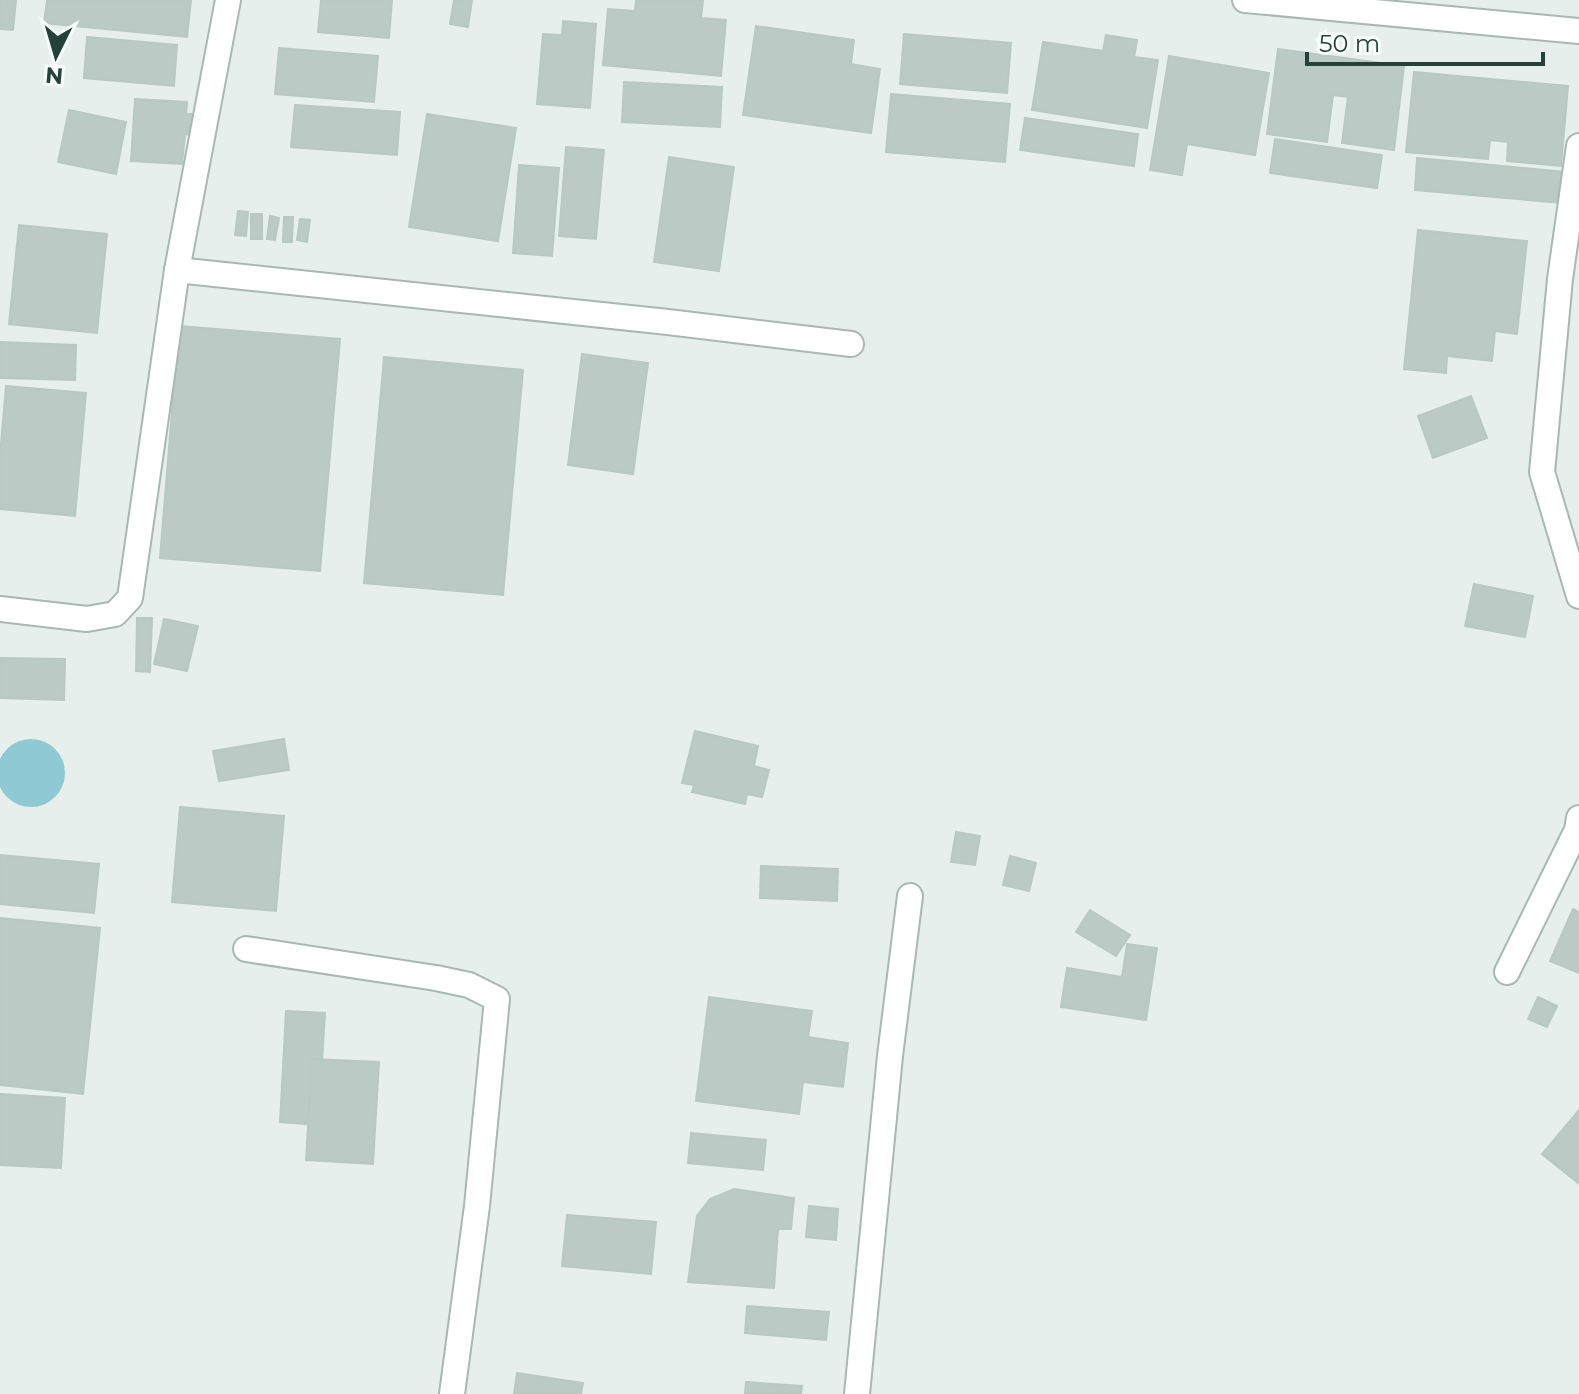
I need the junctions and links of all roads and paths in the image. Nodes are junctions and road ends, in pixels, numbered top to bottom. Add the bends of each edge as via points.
1 (228, 0) edge
2 (1245, 0) edge
3 (1579, 31) edge
4 (1579, 146) edge
5 (177, 270) junction
6 (851, 344) dead end
7 (1577, 582) edge
8 (0, 609) edge
9 (1579, 818) edge
10 (910, 896) dead end
11 (246, 949) dead end
12 (1507, 972) dead end
13 (452, 1394) edge
14 (857, 1394) edge

1 - 5 street
2 - 3 street
4 - 7 street via 1542,472
5 - 6 street
5 - 8 street via 130,598 115,614 87,619
9 - 12 street
10 - 14 street
11 - 13 street via 436,978 469,985 497,999

